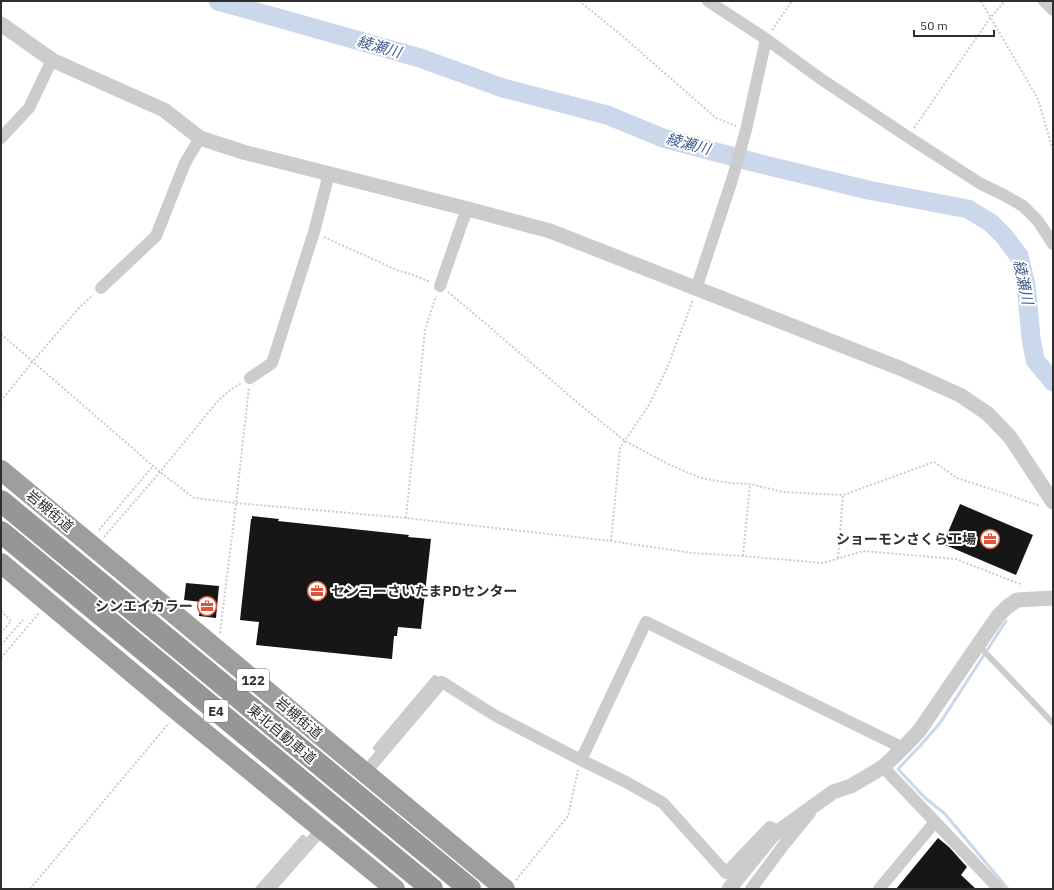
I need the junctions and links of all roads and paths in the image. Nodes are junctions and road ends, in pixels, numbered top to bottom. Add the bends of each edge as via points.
1 (579, 1) edge
2 (708, 1) edge
3 (792, 1) edge
4 (981, 1) edge
5 (1005, 1) edge
6 (1044, 1) edge
7 (1053, 10) edge
8 (990, 18) junction
9 (1, 24) edge
10 (766, 39) junction
11 (52, 60) junction
12 (746, 130) junction
13 (908, 137) junction
14 (1, 138) edge
15 (200, 138) junction
16 (1053, 150) edge
17 (329, 174) junction
18 (468, 209) junction
19 (314, 232) junction
20 (1053, 244) edge
21 (440, 286) junction
22 (101, 288) joint
23 (696, 289) junction
24 (1, 334) edge
25 (33, 361) junction
26 (250, 378) junction
27 (1, 401) edge
28 (625, 441) junction
29 (154, 466) junction
30 (1, 470) edge
31 (160, 472) junction
32 (750, 484) junction
33 (843, 495) junction
34 (1, 501) edge
35 (236, 503) junction
36 (1048, 505) edge
37 (406, 518) junction
38 (1, 532) edge
39 (96, 539) junction
40 (611, 541) junction
41 (743, 556) junction
42 (838, 558) junction
43 (1, 563) edge
44 (1053, 598) edge
45 (1017, 600) junction
46 (48, 602) junction
47 (1, 611) edge
48 (23, 620) dead end
49 (1, 633) edge
50 (1, 645) edge
51 (978, 645) junction
52 (223, 654) junction
53 (1, 658) edge
54 (442, 682) junction
55 (179, 712) junction
56 (1053, 723) edge
57 (376, 748) dead end
58 (903, 748) junction
59 (581, 760) junction
60 (883, 767) junction
61 (365, 773) junction
62 (820, 801) junction
63 (935, 822) junction
64 (322, 829) junction
65 (778, 831) junction
66 (303, 838) dead end
67 (509, 886) edge
68 (30, 889) edge
69 (258, 889) edge
70 (269, 889) edge
71 (394, 889) edge
72 (432, 889) edge
73 (470, 889) edge
74 (728, 889) edge
75 (751, 889) edge
76 (879, 889) edge
77 (999, 889) edge

1 - 12 path via 716,118
2 - 10 street
3 - 10 path
4 - 8 path
5 - 8 path
6 - 7 street
8 - 13 path
8 - 16 path via 1038,99
9 - 11 street
10 - 12 street
10 - 13 street
11 - 14 street via 29,108
11 - 15 street via 164,110
12 - 23 street
13 - 20 street via 982,184 1023,206 1038,221
15 - 17 street
15 - 22 street via 185,163 156,236
17 - 18 street
17 - 19 street
18 - 21 street
18 - 23 street via 550,231
19 - 21 path via 399,271
19 - 26 street via 272,363
21 - 28 path
21 - 37 path via 425,330
22 - 25 path via 79,308
23 - 28 path via 667,368 649,405
23 - 36 street via 902,369 960,395 988,414 1010,438
24 - 25 path
25 - 27 path
25 - 29 path
26 - 31 path via 216,402
26 - 35 path
28 - 32 path via 701,478
28 - 40 path via 620,448
29 - 31 path
29 - 39 path
30 - 39 highway, 岩槻街道 / 122
31 - 35 path via 194,498
31 - 39 path
32 - 33 path via 783,492
32 - 41 path
33 - 36 path via 934,462 957,478
33 - 42 path
34 - 73 highway, 東北自動車道 / E4
35 - 37 path
35 - 52 path via 220,632
37 - 40 path
38 - 72 highway, 東北自動車道 / E4
39 - 52 highway, 岩槻街道 / 122
40 - 41 path via 692,553
41 - 42 path via 823,563
42 - 45 path via 863,550 956,559 1020,584
43 - 46 highway
44 - 45 street
45 - 51 street via 998,616
46 - 53 path
46 - 55 highway
47 - 49 path via 11,620
48 - 50 path
51 - 56 lane
51 - 58 street via 919,731
52 - 61 highway, 岩槻街道 / 122
54 - 57 lane via 435,678
54 - 59 street via 494,715
54 - 61 street
55 - 64 highway
55 - 68 path
58 - 59 street via 646,622
58 - 60 street
59 - 65 street via 664,803 726,873 770,828
59 - 67 path via 568,816
60 - 62 street
60 - 63 street
61 - 67 highway, 岩槻街道 / 122
62 - 65 street
62 - 75 street
63 - 76 street
63 - 77 street
64 - 70 street
64 - 71 highway
65 - 74 street
66 - 69 lane

